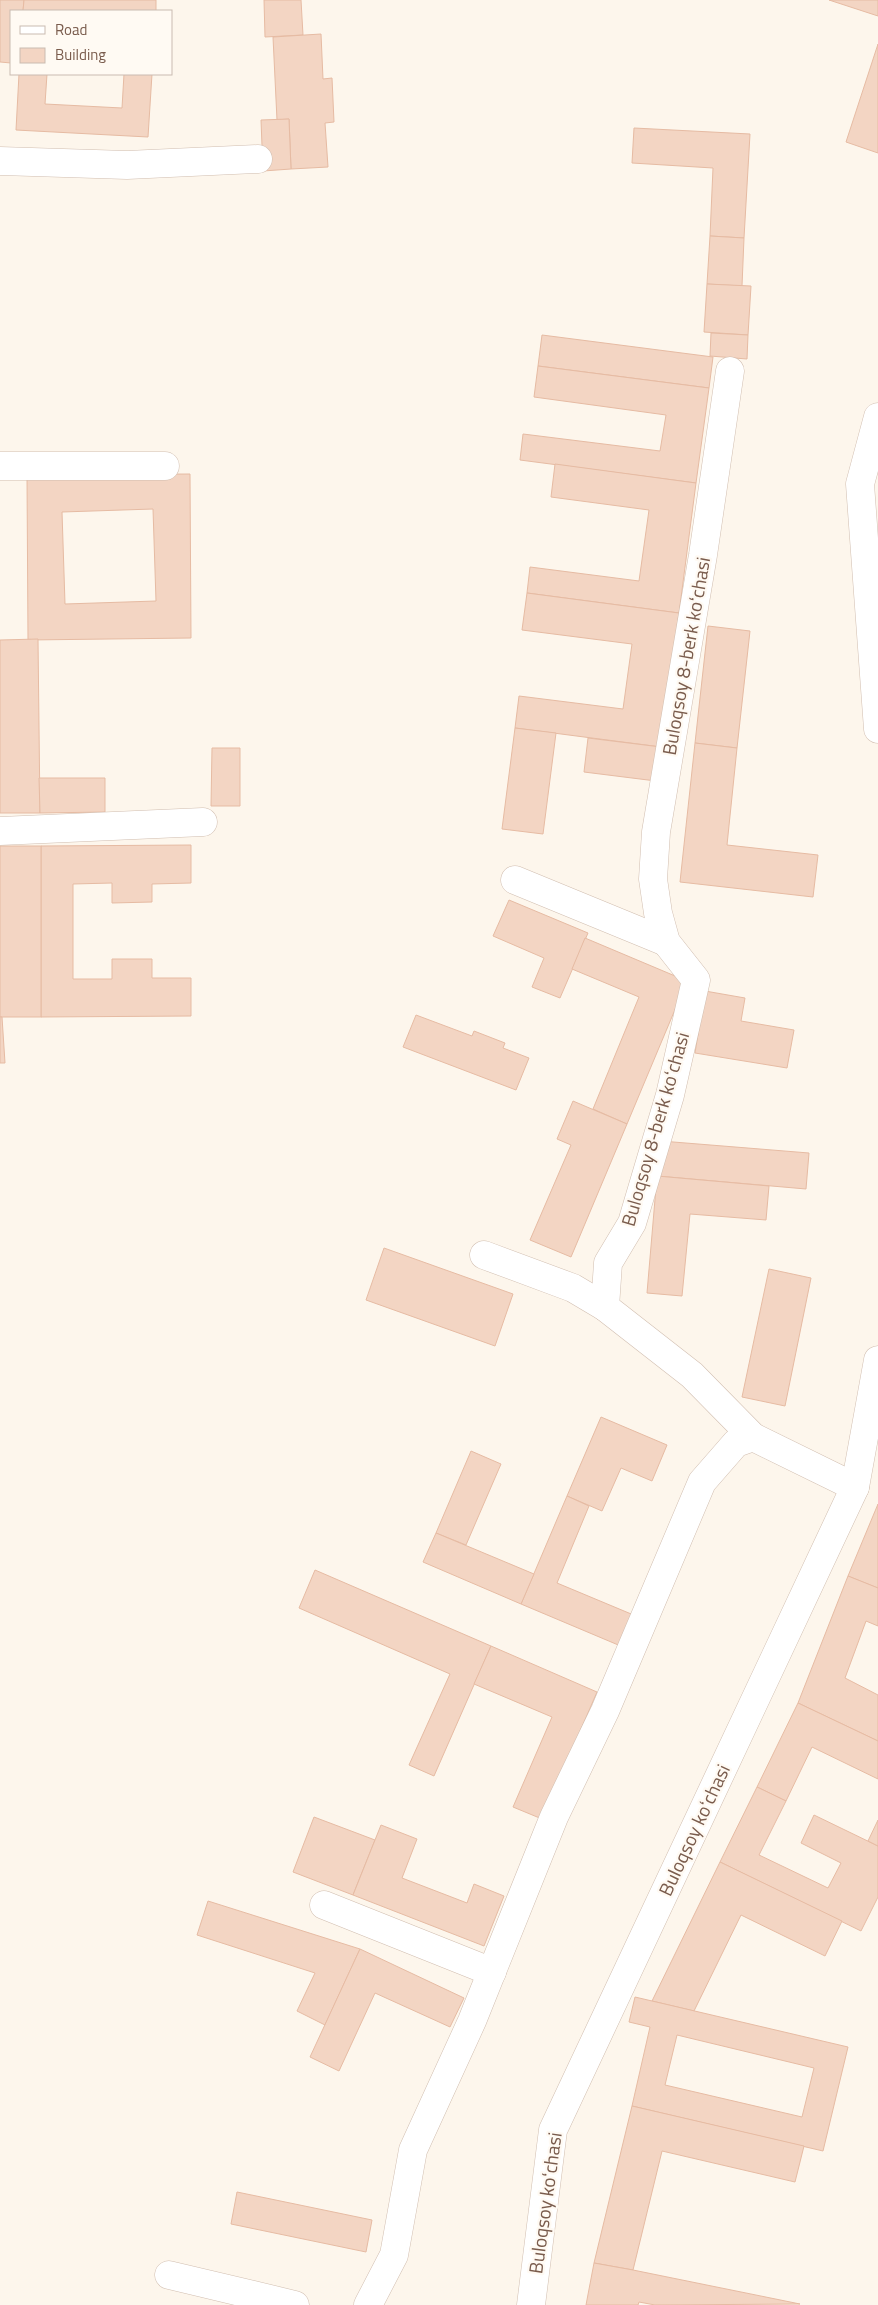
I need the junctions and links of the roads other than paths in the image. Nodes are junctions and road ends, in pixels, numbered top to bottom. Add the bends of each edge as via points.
1 (258, 159) dead end
2 (0, 161) edge
3 (730, 370) dead end
4 (878, 417) edge
5 (0, 466) edge
6 (165, 466) dead end
7 (878, 729) edge
8 (203, 822) dead end
9 (0, 832) edge
10 (515, 880) dead end
11 (666, 942) junction
12 (484, 1255) dead end
13 (604, 1307) junction
14 (878, 1360) edge
15 (753, 1437) junction
16 (855, 1487) junction
17 (324, 1905) dead end
18 (492, 1972) junction
19 (169, 2275) dead end
20 (295, 2305) edge
21 (368, 2305) edge
22 (531, 2305) edge

1 - 2 street via 127,165
3 - 11 street, Buloqsoy 8-berk koʻchasi via 703,555 656,832 653,879
4 - 7 street via 860,484
5 - 6 street
8 - 9 street
10 - 11 street, Buloqsoy 8-berk koʻchasi
11 - 13 street, Buloqsoy 8-berk koʻchasi via 696,980 670,1095 632,1223 608,1263
12 - 13 street via 573,1288
13 - 15 street via 692,1375
14 - 16 street, Buloqsoy koʻchasi
15 - 16 street
15 - 18 street via 736,1443 702,1482 605,1711 554,1817
16 - 22 street, Buloqsoy koʻchasi via 552,2130
17 - 18 street
18 - 21 street via 413,2150 394,2256
19 - 20 street

